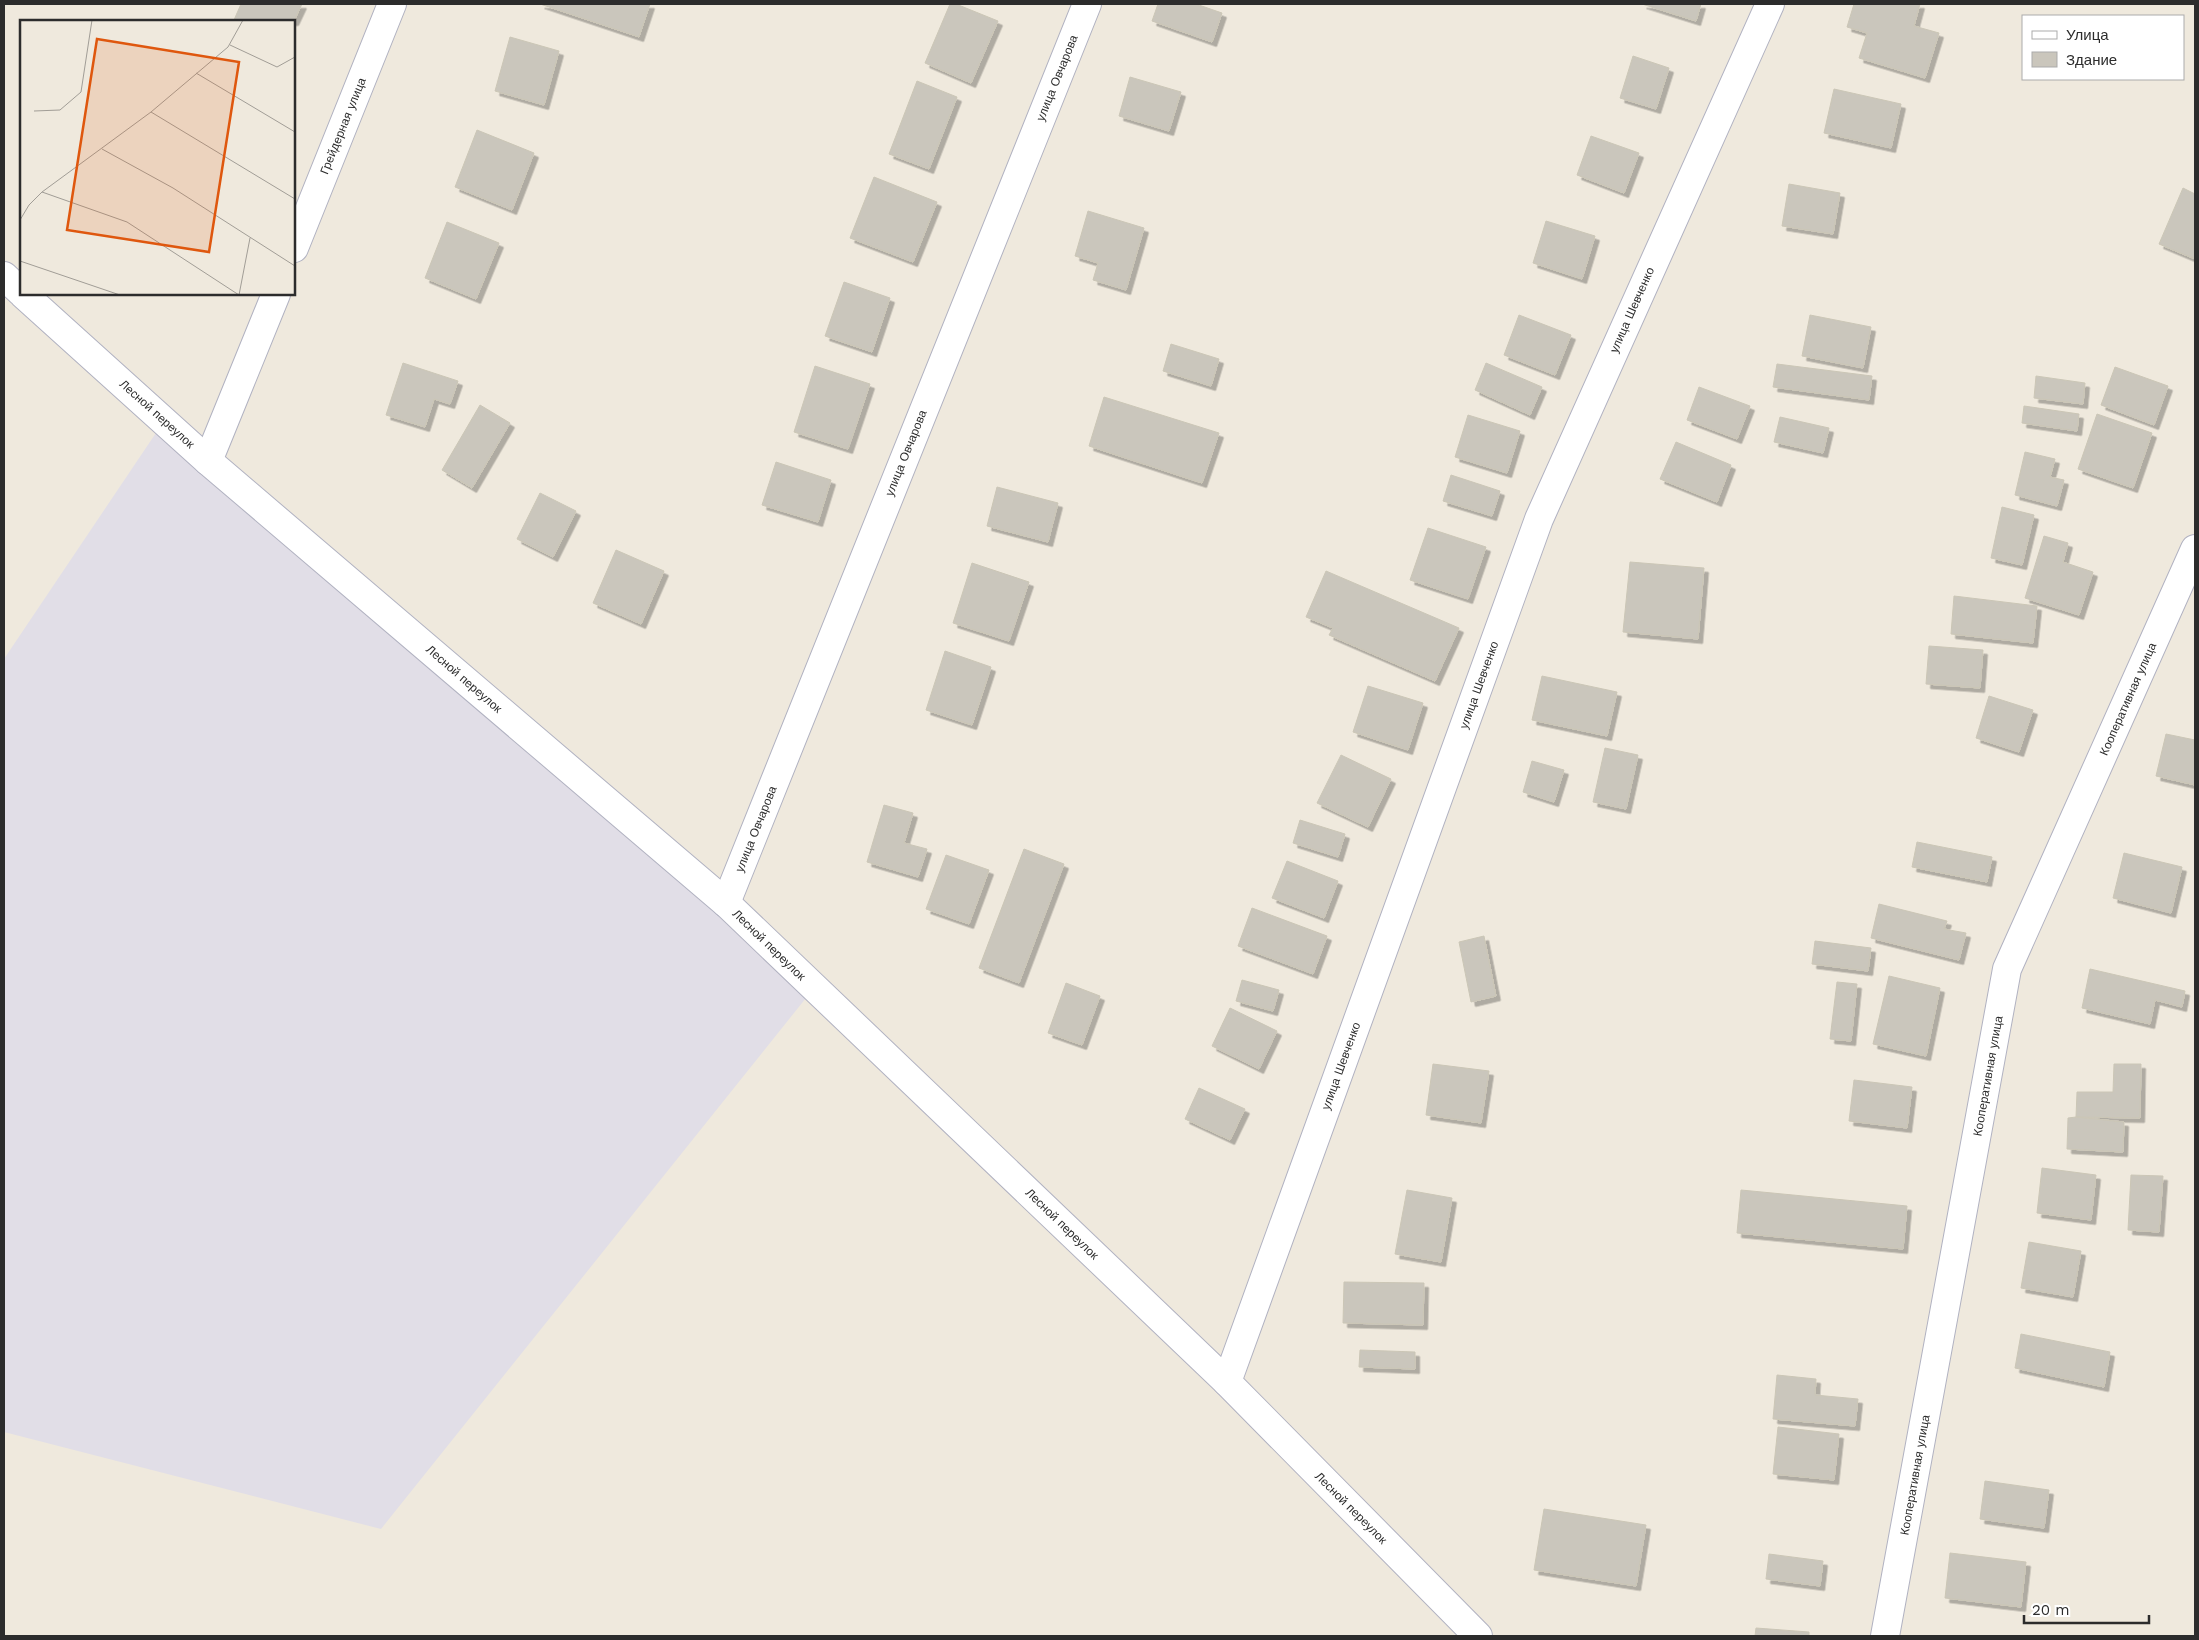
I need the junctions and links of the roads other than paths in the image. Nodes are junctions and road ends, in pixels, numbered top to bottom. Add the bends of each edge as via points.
1 (392, 4) edge
2 (1087, 4) edge
3 (1770, 4) edge
4 (295, 246) edge
5 (4, 276) edge
6 (20, 291) edge
7 (24, 295) edge
8 (276, 295) edge
9 (208, 461) junction
10 (2195, 549) edge
11 (726, 903) junction
12 (1227, 1382) junction
13 (1478, 1636) edge
14 (1885, 1636) edge

1 - 4 street, Грейдерная улица
2 - 11 street, улица Овчарова
3 - 12 street, улица Шевченко via 1539,519
5 - 6 street, Лесной переулок
7 - 9 street, Лесной переулок
8 - 9 street
9 - 11 street, Лесной переулок
10 - 14 street, Кооперативная улица via 2007,969
11 - 12 street, Лесной переулок
12 - 13 street, Лесной переулок

